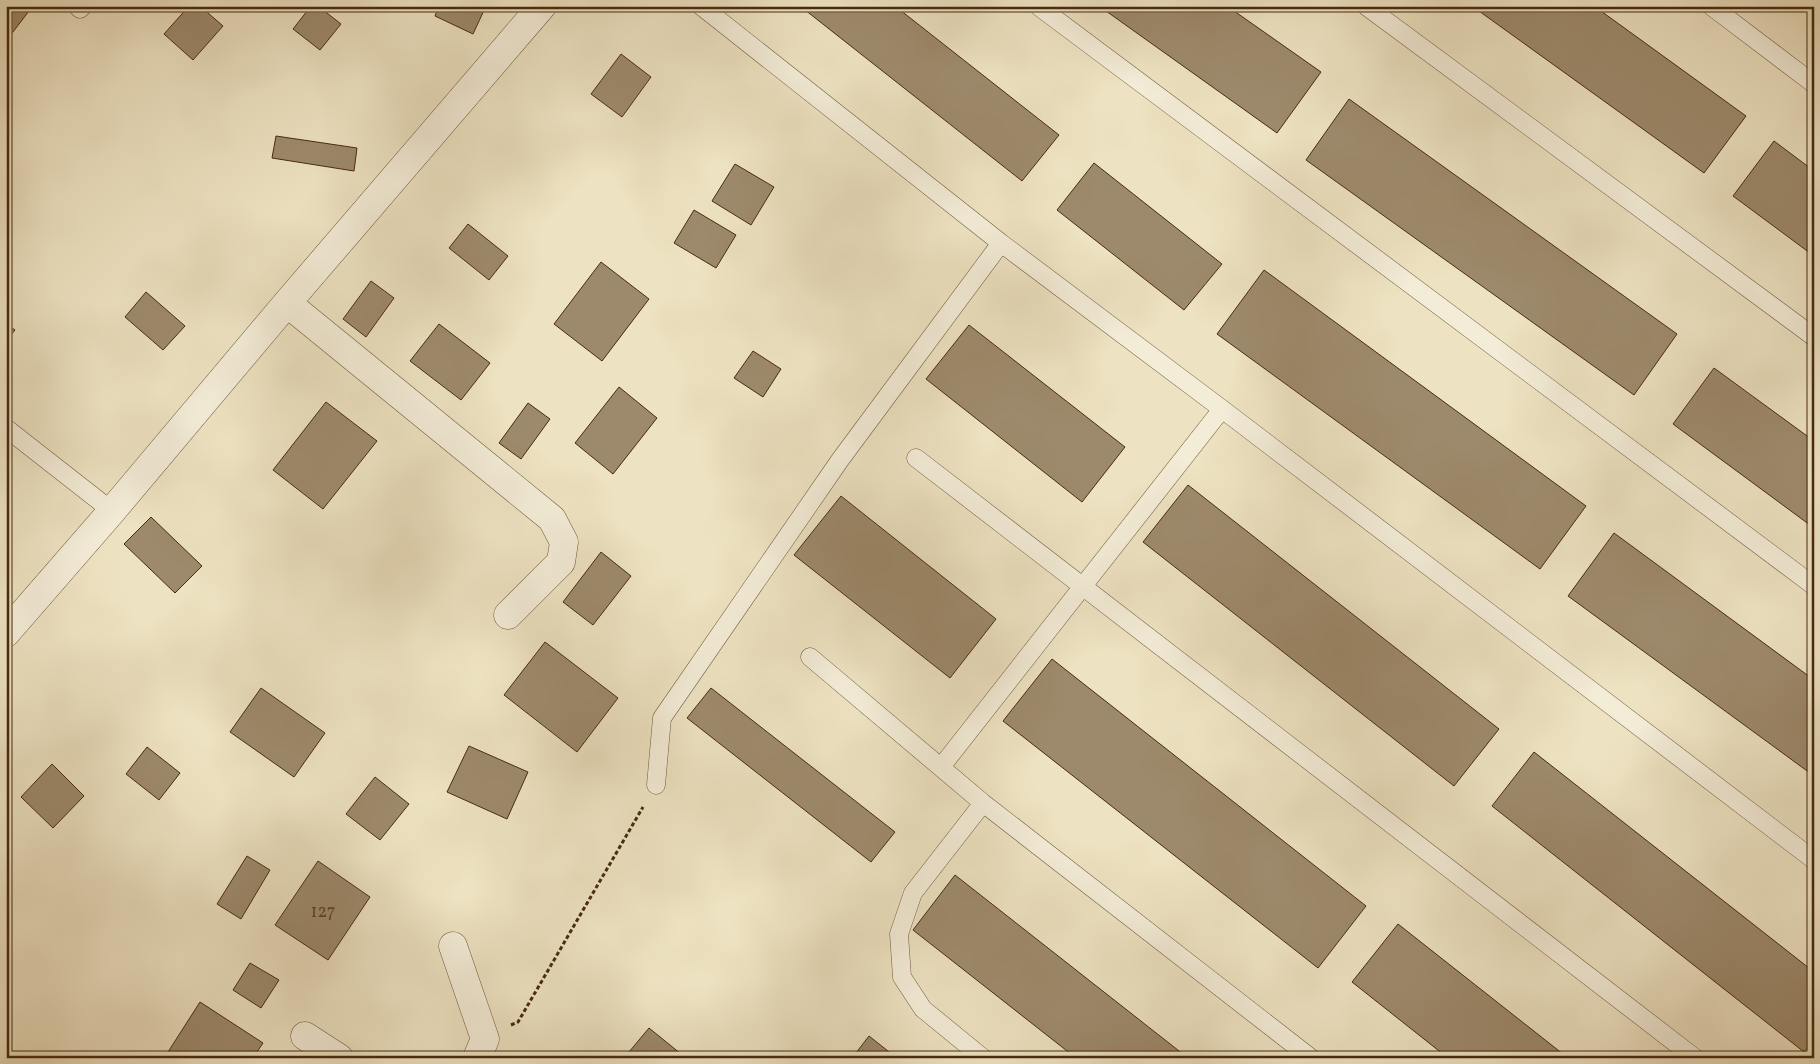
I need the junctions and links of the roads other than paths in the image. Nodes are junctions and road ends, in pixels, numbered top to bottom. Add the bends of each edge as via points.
1 (77, 6) edge
2 (82, 6) edge
3 (542, 6) edge
4 (701, 6) edge
5 (1038, 6) edge
6 (1366, 6) edge
7 (1711, 6) edge
8 (1814, 84) edge
9 (1001, 243) junction
10 (286, 303) junction
11 (1814, 337) edge
12 (1222, 409) junction
13 (6, 428) edge
14 (916, 458) dead end
15 (112, 512) junction
16 (1084, 586) junction
17 (1814, 586) edge
18 (508, 615) dead end
19 (6, 633) edge
20 (810, 657) dead end
21 (941, 767) junction
22 (656, 785) road end
23 (983, 803) junction
24 (1814, 860) edge
25 (453, 946) dead end
26 (305, 1036) dead end
27 (481, 1048) edge
28 (339, 1058) edge
29 (983, 1058) edge
30 (1311, 1058) edge
31 (1695, 1058) edge

1 - 2 lane via 80,9
3 - 10 street
4 - 9 lane
5 - 17 lane
6 - 11 lane
7 - 8 lane
9 - 12 lane
9 - 22 lane via 840,460 662,718
10 - 15 street
10 - 18 street via 552,519 564,542 561,562
12 - 16 lane
12 - 24 lane
13 - 15 lane
14 - 16 lane
15 - 19 street
16 - 21 lane
16 - 31 lane
20 - 21 lane
21 - 23 lane
23 - 29 lane via 913,893 899,934 902,976 923,1009
23 - 30 lane
25 - 27 street
26 - 28 street

